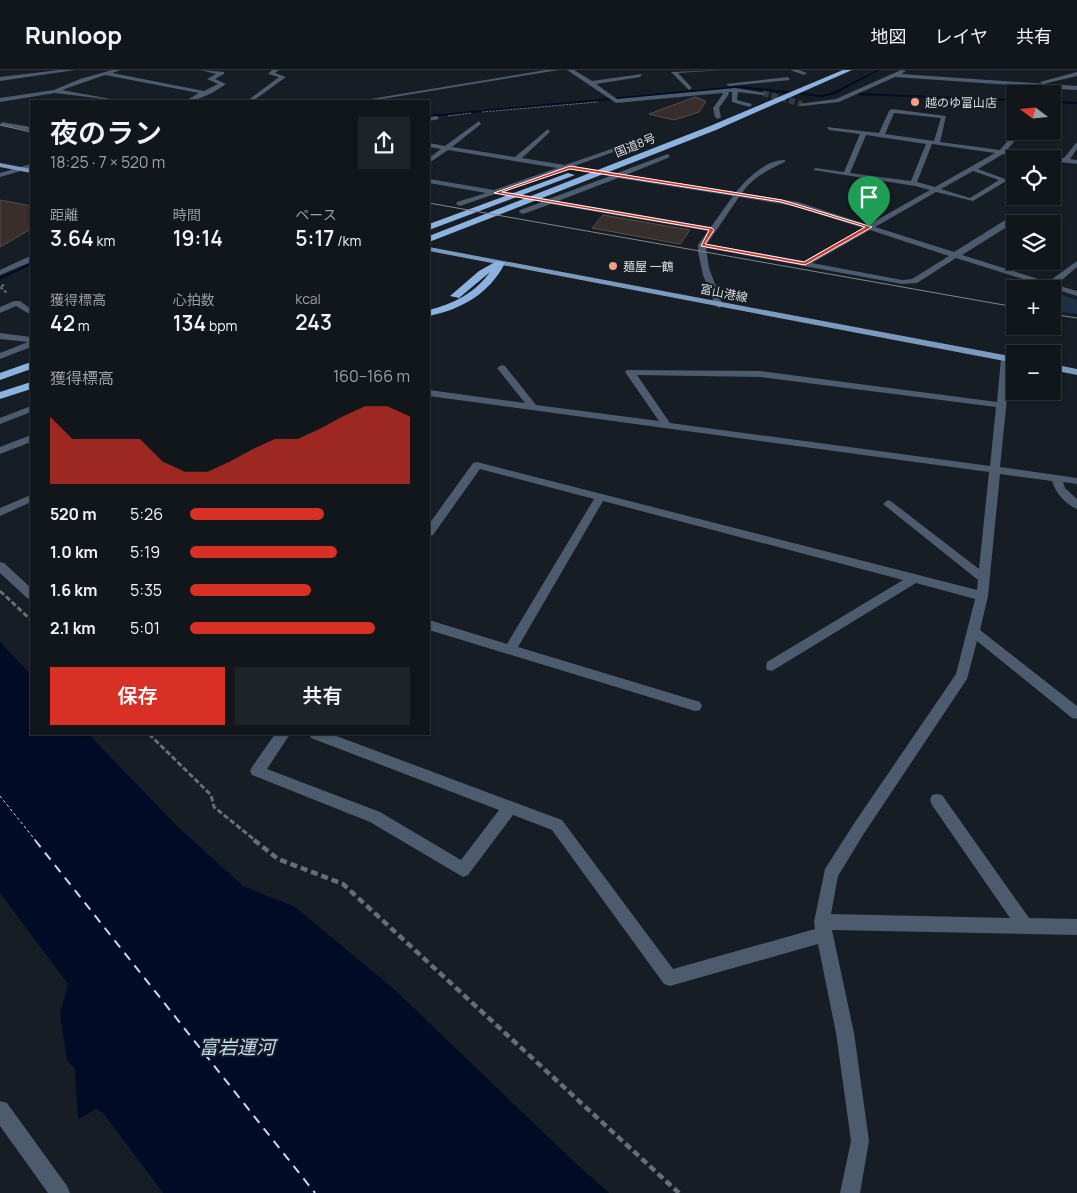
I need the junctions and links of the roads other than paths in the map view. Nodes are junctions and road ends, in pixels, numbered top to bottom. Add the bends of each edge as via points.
1 (15, 70) edge
2 (72, 70) edge
3 (118, 70) edge
4 (203, 70) edge
5 (276, 70) edge
6 (531, 70) edge
7 (556, 70) edge
8 (570, 70) edge
9 (722, 70) edge
10 (793, 70) edge
11 (832, 70) edge
12 (849, 70) edge
13 (905, 70) edge
14 (544, 71) edge
15 (1077, 71) edge
16 (804, 73) dead end
17 (103, 74) junction
18 (895, 74) junction
19 (640, 75) dead end
20 (20, 77) junction
21 (0, 79) edge
22 (788, 79) dead end
23 (590, 83) junction
24 (26, 84) dead end
25 (1033, 85) joint
26 (1061, 87) edge
27 (689, 88) junction
28 (1077, 88) edge
29 (31, 89) dead end
30 (735, 90) junction
31 (55, 91) junction
32 (723, 92) junction
33 (207, 93) junction
34 (36, 94) junction
35 (609, 94) junction
36 (763, 94) tunnel mouth
37 (0, 100) edge
38 (40, 100) edge
39 (112, 100) edge
40 (190, 100) edge
41 (251, 100) edge
42 (367, 100) edge
43 (802, 104) tunnel mouth
44 (750, 105) junction
45 (718, 117) junction
46 (437, 118) road end
47 (430, 119) edge
48 (479, 123) dead end
49 (2, 124) dead end
50 (30, 128) edge
51 (829, 128) dead end
52 (548, 131) dead end
53 (864, 133) junction
54 (881, 135) junction
55 (1012, 140) edge
56 (934, 142) junction
57 (1077, 144) edge
58 (430, 145) edge
59 (446, 148) junction
60 (623, 148) dead end
61 (666, 152) junction
62 (1002, 152) junction
63 (1006, 153) edge
64 (517, 159) junction
65 (430, 160) edge
66 (1061, 160) edge
67 (783, 161) dead end
68 (1065, 161) junction
69 (1077, 162) edge
70 (0, 165) edge
71 (30, 166) edge
72 (570, 168) junction
73 (19, 169) junction
74 (972, 169) junction
75 (816, 170) dead end
76 (30, 171) edge
77 (846, 174) junction
78 (0, 175) edge
79 (618, 175) junction
80 (430, 180) edge
81 (913, 184) junction
82 (936, 189) junction
83 (497, 193) junction
84 (736, 194) junction
85 (549, 202) junction
86 (460, 204) dead end
87 (523, 212) dead end
88 (1006, 223) edge
89 (470, 224) junction
90 (430, 227) edge
91 (869, 227) junction
92 (712, 230) junction
93 (430, 240) edge
94 (430, 244) edge
95 (702, 245) junction
96 (430, 249) edge
97 (955, 254) junction
98 (30, 259) edge
99 (500, 263) junction
100 (1077, 263) edge
101 (805, 264) junction
102 (0, 273) edge
103 (1035, 280) edge
104 (1056, 280) edge
105 (1061, 289) edge
106 (1077, 294) edge
107 (719, 304) junction
108 (430, 308) edge
109 (0, 310) edge
110 (30, 312) edge
111 (430, 313) edge
112 (0, 336) edge
113 (30, 342) edge
114 (30, 342) edge
115 (0, 356) edge
116 (1006, 358) edge
117 (30, 365) edge
118 (502, 368) dead end
119 (1061, 369) edge
120 (30, 370) edge
121 (1077, 372) edge
122 (0, 377) edge
123 (1006, 380) edge
124 (0, 382) edge
125 (30, 385) edge
126 (430, 393) edge
127 (0, 396) edge
128 (1001, 406) junction
129 (532, 407) junction
130 (30, 409) edge
131 (0, 421) edge
132 (666, 424) junction
133 (30, 438) edge
134 (0, 451) edge
135 (994, 468) junction
136 (1056, 477) junction
137 (1077, 481) edge
138 (600, 497) junction
139 (30, 498) edge
140 (888, 504) dead end
141 (1077, 505) edge
142 (0, 512) edge
143 (430, 531) edge
144 (0, 566) edge
145 (915, 578) junction
146 (984, 579) junction
147 (30, 594) edge
148 (982, 596) junction
149 (430, 625) edge
150 (973, 631) junction
151 (510, 650) junction
152 (772, 666) dead end
153 (694, 706) dead end
154 (1077, 714) edge
155 (282, 735) edge
156 (319, 735) edge
157 (938, 800) dead end
158 (511, 806) junction
159 (1026, 927) junction
160 (1077, 927) edge
161 (823, 928) junction
162 (0, 1110) edge
163 (60, 1193) edge
164 (850, 1193) edge

1 - 20 street
2 - 20 street
3 - 17 street
4 - 33 street via 222,73 210,79 223,84
5 - 41 street via 270,73 283,77
6 - 14 street
7 - 14 street
8 - 23 street
9 - 27 street via 674,72
10 - 16 street
11 - 44 highway, 国道8号
12 - 61 highway, 国道8号
13 - 18 street
14 - 42 street
15 - 25 street
17 - 31 street
17 - 33 street
18 - 25 street
18 - 43 street via 837,101
19 - 23 street
20 - 21 street
20 - 24 street
22 - 27 street
23 - 35 street
26 - 28 street
27 - 35 street
29 - 34 street
30 - 32 street
30 - 36 street
30 - 44 street via 734,101
31 - 34 street
31 - 39 street
32 - 35 street via 616,101
32 - 45 street via 726,94 716,108
33 - 40 street
34 - 37 street
34 - 38 street
44 - 45 highway, 国道8号
45 - 90 highway, 国道8号
46 - 47 street
48 - 59 street
49 - 50 street
51 - 53 street
52 - 64 street
53 - 54 street
53 - 77 street
54 - 56 street
54 - 56 street via 892,111 944,117
55 - 62 street
56 - 62 street
56 - 81 street
57 - 68 street
58 - 59 street
59 - 64 street
59 - 65 street
60 - 72 street
61 - 79 street
61 - 89 highway, 国道8号
62 - 63 street
62 - 74 street
64 - 72 street
66 - 68 street
67 - 84 street via 748,180
68 - 69 street
70 - 73 main road
71 - 73 street
72 - 79 street
72 - 83 street
73 - 76 main road
73 - 78 street
74 - 82 street
74 - 82 street via 1005,180 972,200
75 - 77 street
77 - 81 street
79 - 84 street
79 - 85 street
80 - 83 street
81 - 82 street
82 - 91 street
83 - 85 street
83 - 86 street
84 - 91 street via 795,204
84 - 92 street
85 - 87 street
85 - 92 street
88 - 97 street
89 - 93 highway, 国道8号
89 - 94 highway
91 - 97 street
91 - 101 street
92 - 95 street
95 - 101 street
95 - 107 street via 706,268
96 - 99 main road, 富山港線
97 - 101 street via 914,282
97 - 103 street
98 - 102 street
99 - 107 main road, 富山港線
99 - 108 highway via 482,273 444,304
99 - 111 highway via 495,274 478,292 454,308
100 - 104 street
105 - 106 street
107 - 116 main road, 富山港線
109 - 110 street via 17,303
112 - 113 street
114 - 115 street
117 - 122 highway
118 - 129 street
119 - 121 main road
120 - 124 highway
123 - 128 street
125 - 127 highway
126 - 129 street
128 - 132 street via 761,374 630,372
128 - 135 street
129 - 132 street
130 - 131 street
132 - 135 street
133 - 134 street
135 - 136 street
135 - 146 street
136 - 137 street
136 - 141 street via 1060,489
138 - 143 street via 477,465
138 - 145 street
138 - 151 street
139 - 142 street
140 - 146 street
144 - 147 street
145 - 148 street
145 - 152 street
146 - 148 street
148 - 150 street
149 - 151 street
150 - 154 street
150 - 161 street via 962,675 831,874
151 - 153 street
155 - 158 street via 256,771 375,816 463,870
156 - 158 street
157 - 159 street
158 - 161 street via 557,825 670,978
159 - 160 street
159 - 161 street
161 - 164 street via 845,1033 860,1141
162 - 163 street

